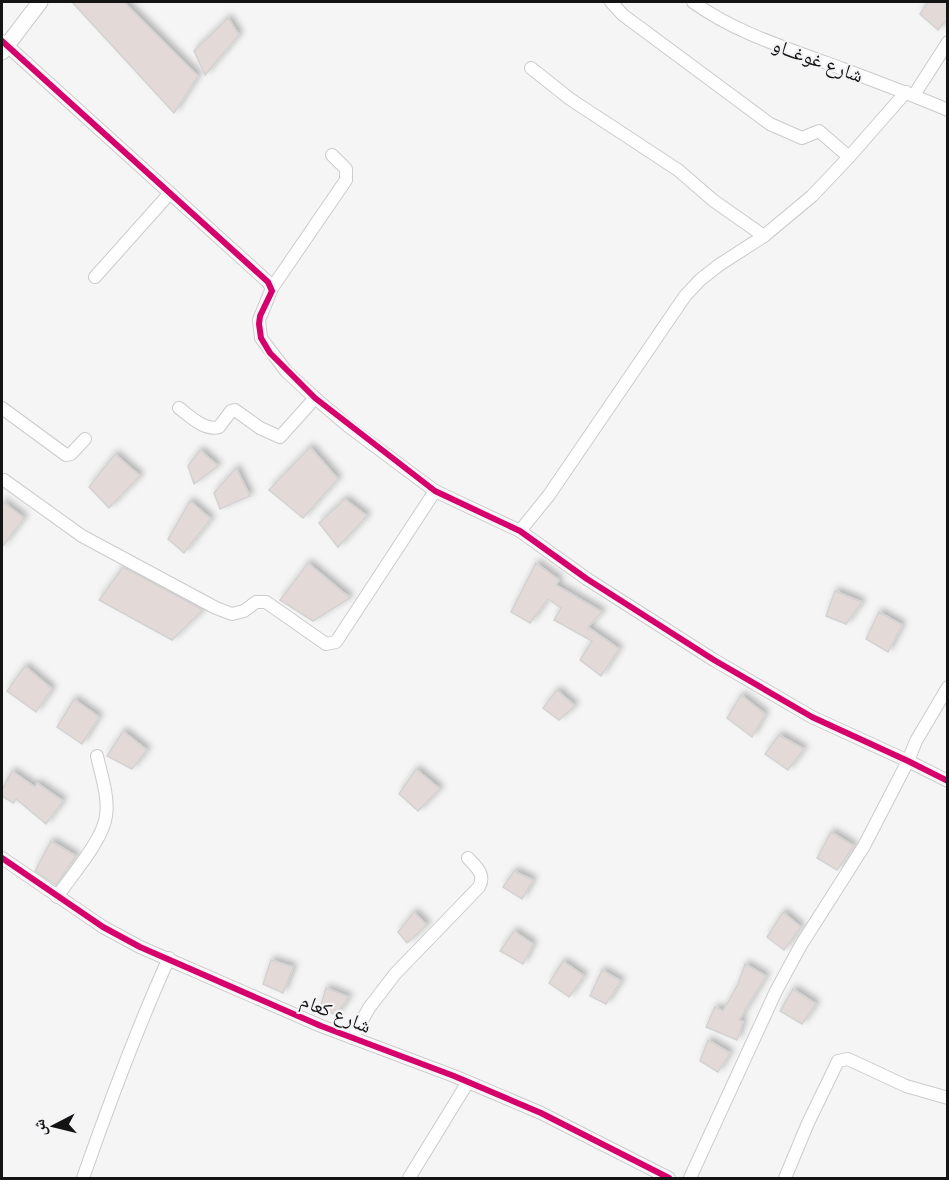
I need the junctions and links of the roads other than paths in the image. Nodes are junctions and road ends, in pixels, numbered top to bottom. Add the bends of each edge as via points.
1 (40, 2) edge
2 (611, 2) edge
3 (693, 2) edge
4 (948, 42) edge
5 (3, 46) edge
6 (531, 68) dead end
7 (910, 94) junction
8 (948, 110) edge
9 (332, 156) dead end
10 (849, 157) junction
11 (170, 193) junction
12 (764, 236) junction
13 (95, 277) dead end
14 (272, 288) junction
15 (315, 398) junction
16 (2, 408) edge
17 (179, 408) dead end
18 (85, 439) dead end
19 (4, 480) dead end
20 (435, 491) junction
21 (519, 531) junction
22 (948, 687) edge
23 (97, 756) dead end
24 (908, 760) junction
25 (948, 781) edge
26 (2, 858) edge
27 (468, 858) dead end
28 (57, 897) junction
29 (169, 958) junction
30 (352, 1038) junction
31 (468, 1082) junction
32 (948, 1098) edge
33 (83, 1179) edge
34 (409, 1179) edge
35 (669, 1179) edge
36 (690, 1179) edge
37 (785, 1179) edge

1 - 5 main road
2 - 10 street via 623,15 770,124 802,138 819,131
3 - 7 street, شارع غوغــاو via 749,34
4 - 7 street
5 - 11 street
6 - 12 street via 570,99 678,170
7 - 8 street, شارع غوغــاو
7 - 10 street
9 - 14 street via 346,169 346,180
10 - 12 street via 812,196
11 - 13 street
11 - 14 street
12 - 21 street via 719,265 685,296 549,495
14 - 15 street via 259,320 261,338 286,371
15 - 17 street via 280,437 235,410 213,429
15 - 20 street
16 - 18 street via 66,455
19 - 20 street via 82,536 216,608 232,614 256,602 266,602 326,644 336,642
20 - 21 street
21 - 24 street via 587,579 765,691
22 - 24 street
23 - 28 street via 105,794 106,815 101,833
24 - 25 street
24 - 36 street via 864,846 776,991
26 - 28 street, شارع كعام
27 - 30 street via 480,871 479,887 395,974
28 - 29 street, شارع كعام via 103,927
29 - 30 street, شارع كعام
29 - 33 street via 127,1057
30 - 31 street, شارع كعام
31 - 34 street
31 - 35 street, شارع كعام via 541,1113
32 - 37 street via 906,1086 848,1059 838,1061

